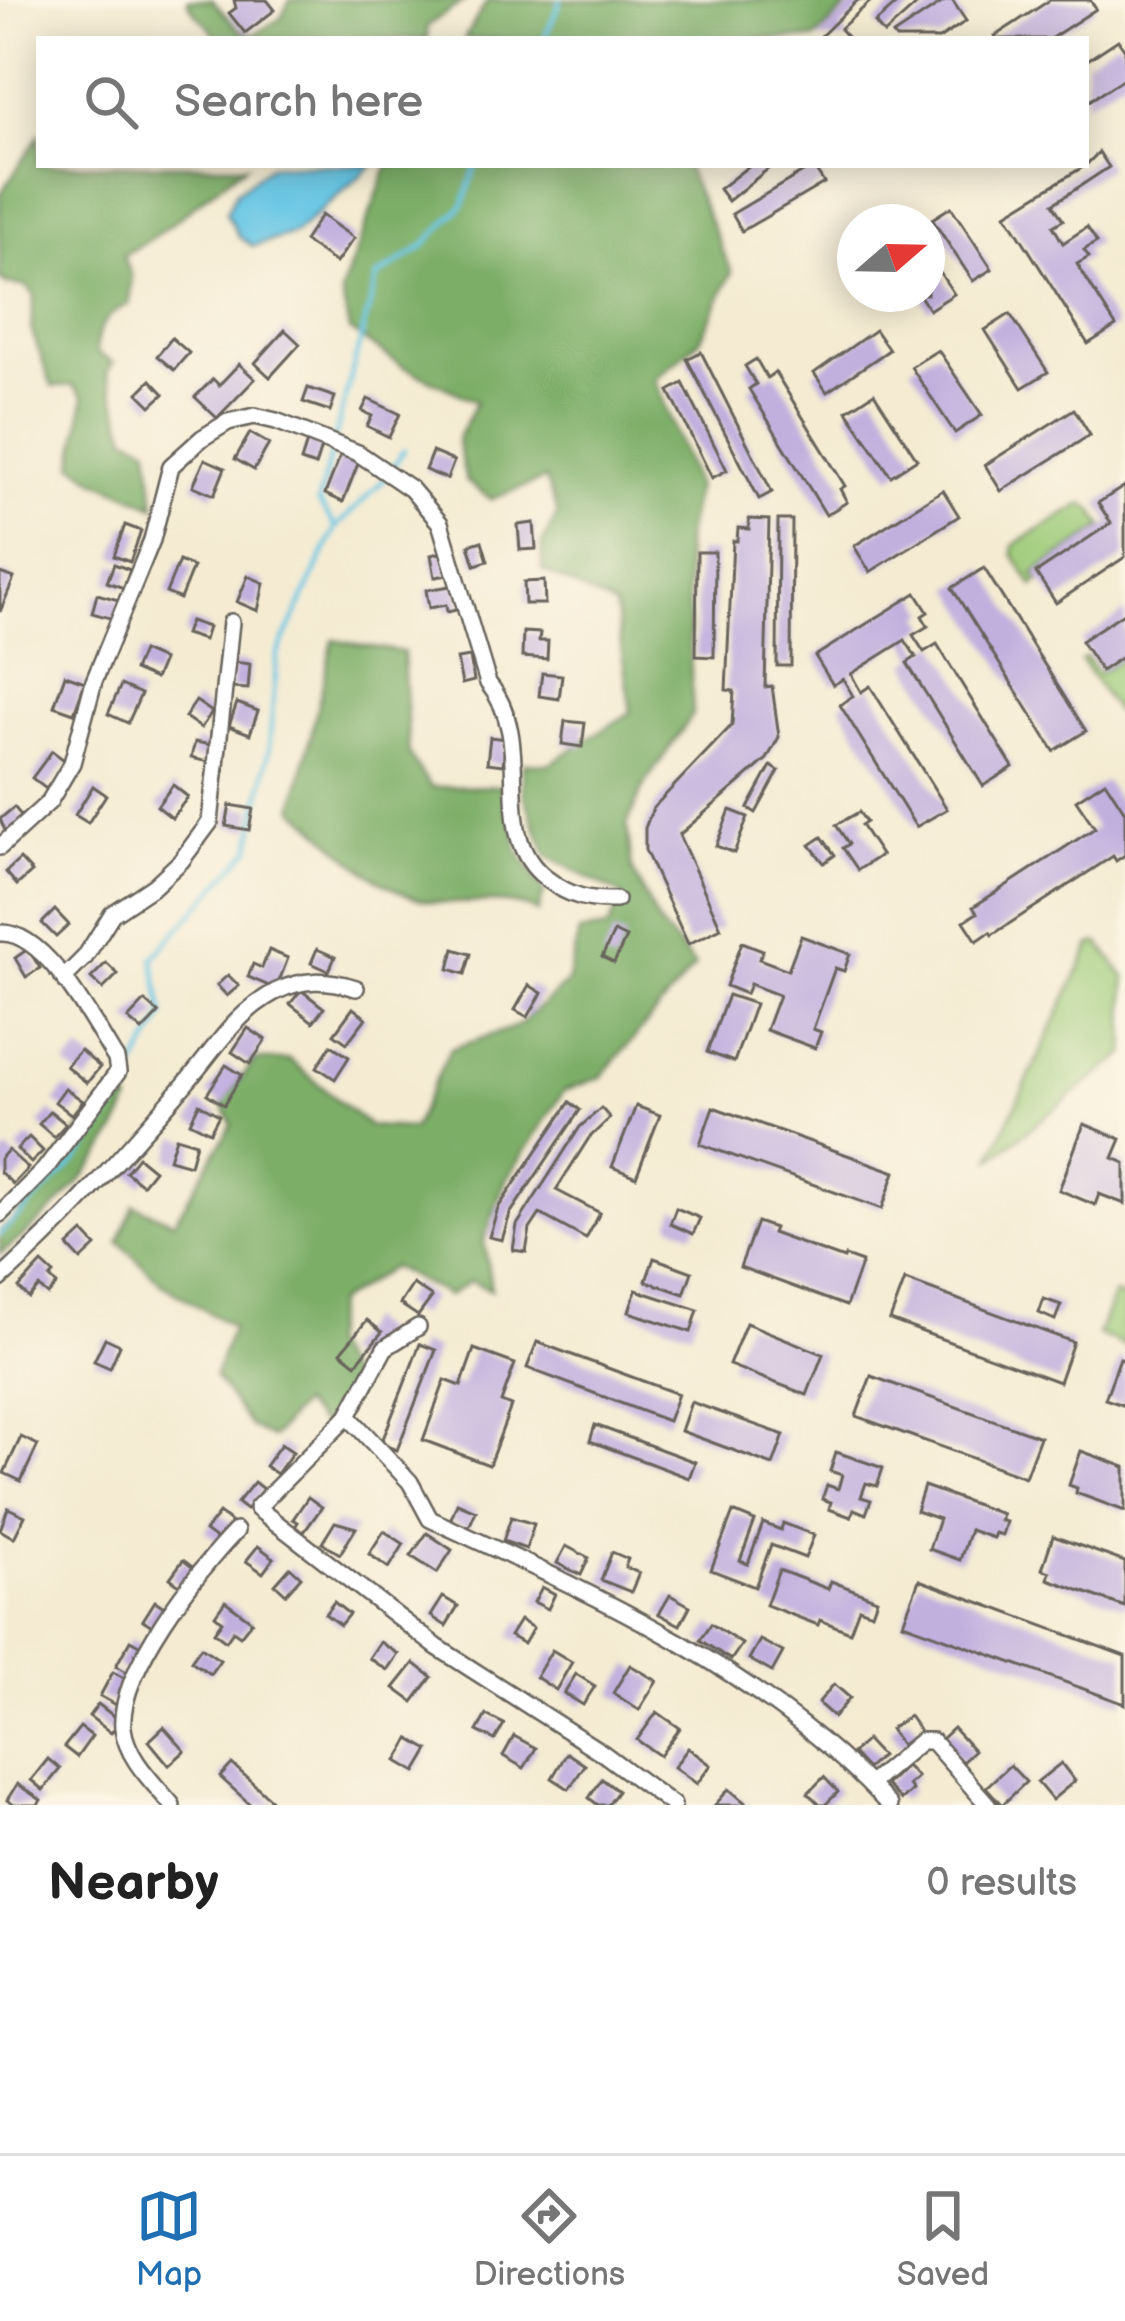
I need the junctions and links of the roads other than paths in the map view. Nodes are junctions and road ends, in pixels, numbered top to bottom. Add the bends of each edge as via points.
1 (231, 622) dead end
2 (0, 847) edge
3 (616, 900) dead end
4 (0, 933) edge
5 (64, 978) junction
6 (356, 988) dead end
7 (0, 1214) edge
8 (0, 1279) edge
9 (418, 1327) dead end
10 (348, 1416) junction
11 (236, 1531) dead end
12 (870, 1784) junction
13 (172, 1805) edge
14 (674, 1805) edge
15 (890, 1805) edge
16 (988, 1805) edge

1 - 5 street via 210,822 181,861 112,914
2 - 3 street via 49,802 72,763 171,466 202,437 255,416 358,453 411,489 440,523 516,752 516,833 530,866 589,901
4 - 5 street via 31,943
5 - 7 street via 118,1072
6 - 8 street via 303,982 239,1016 103,1179
9 - 10 street via 386,1348
10 - 12 street via 410,1482 430,1519 667,1633 786,1709
10 - 14 street via 257,1508 437,1647
11 - 13 street via 154,1635 125,1702 133,1759
12 - 15 street
12 - 16 street via 921,1741 932,1741

